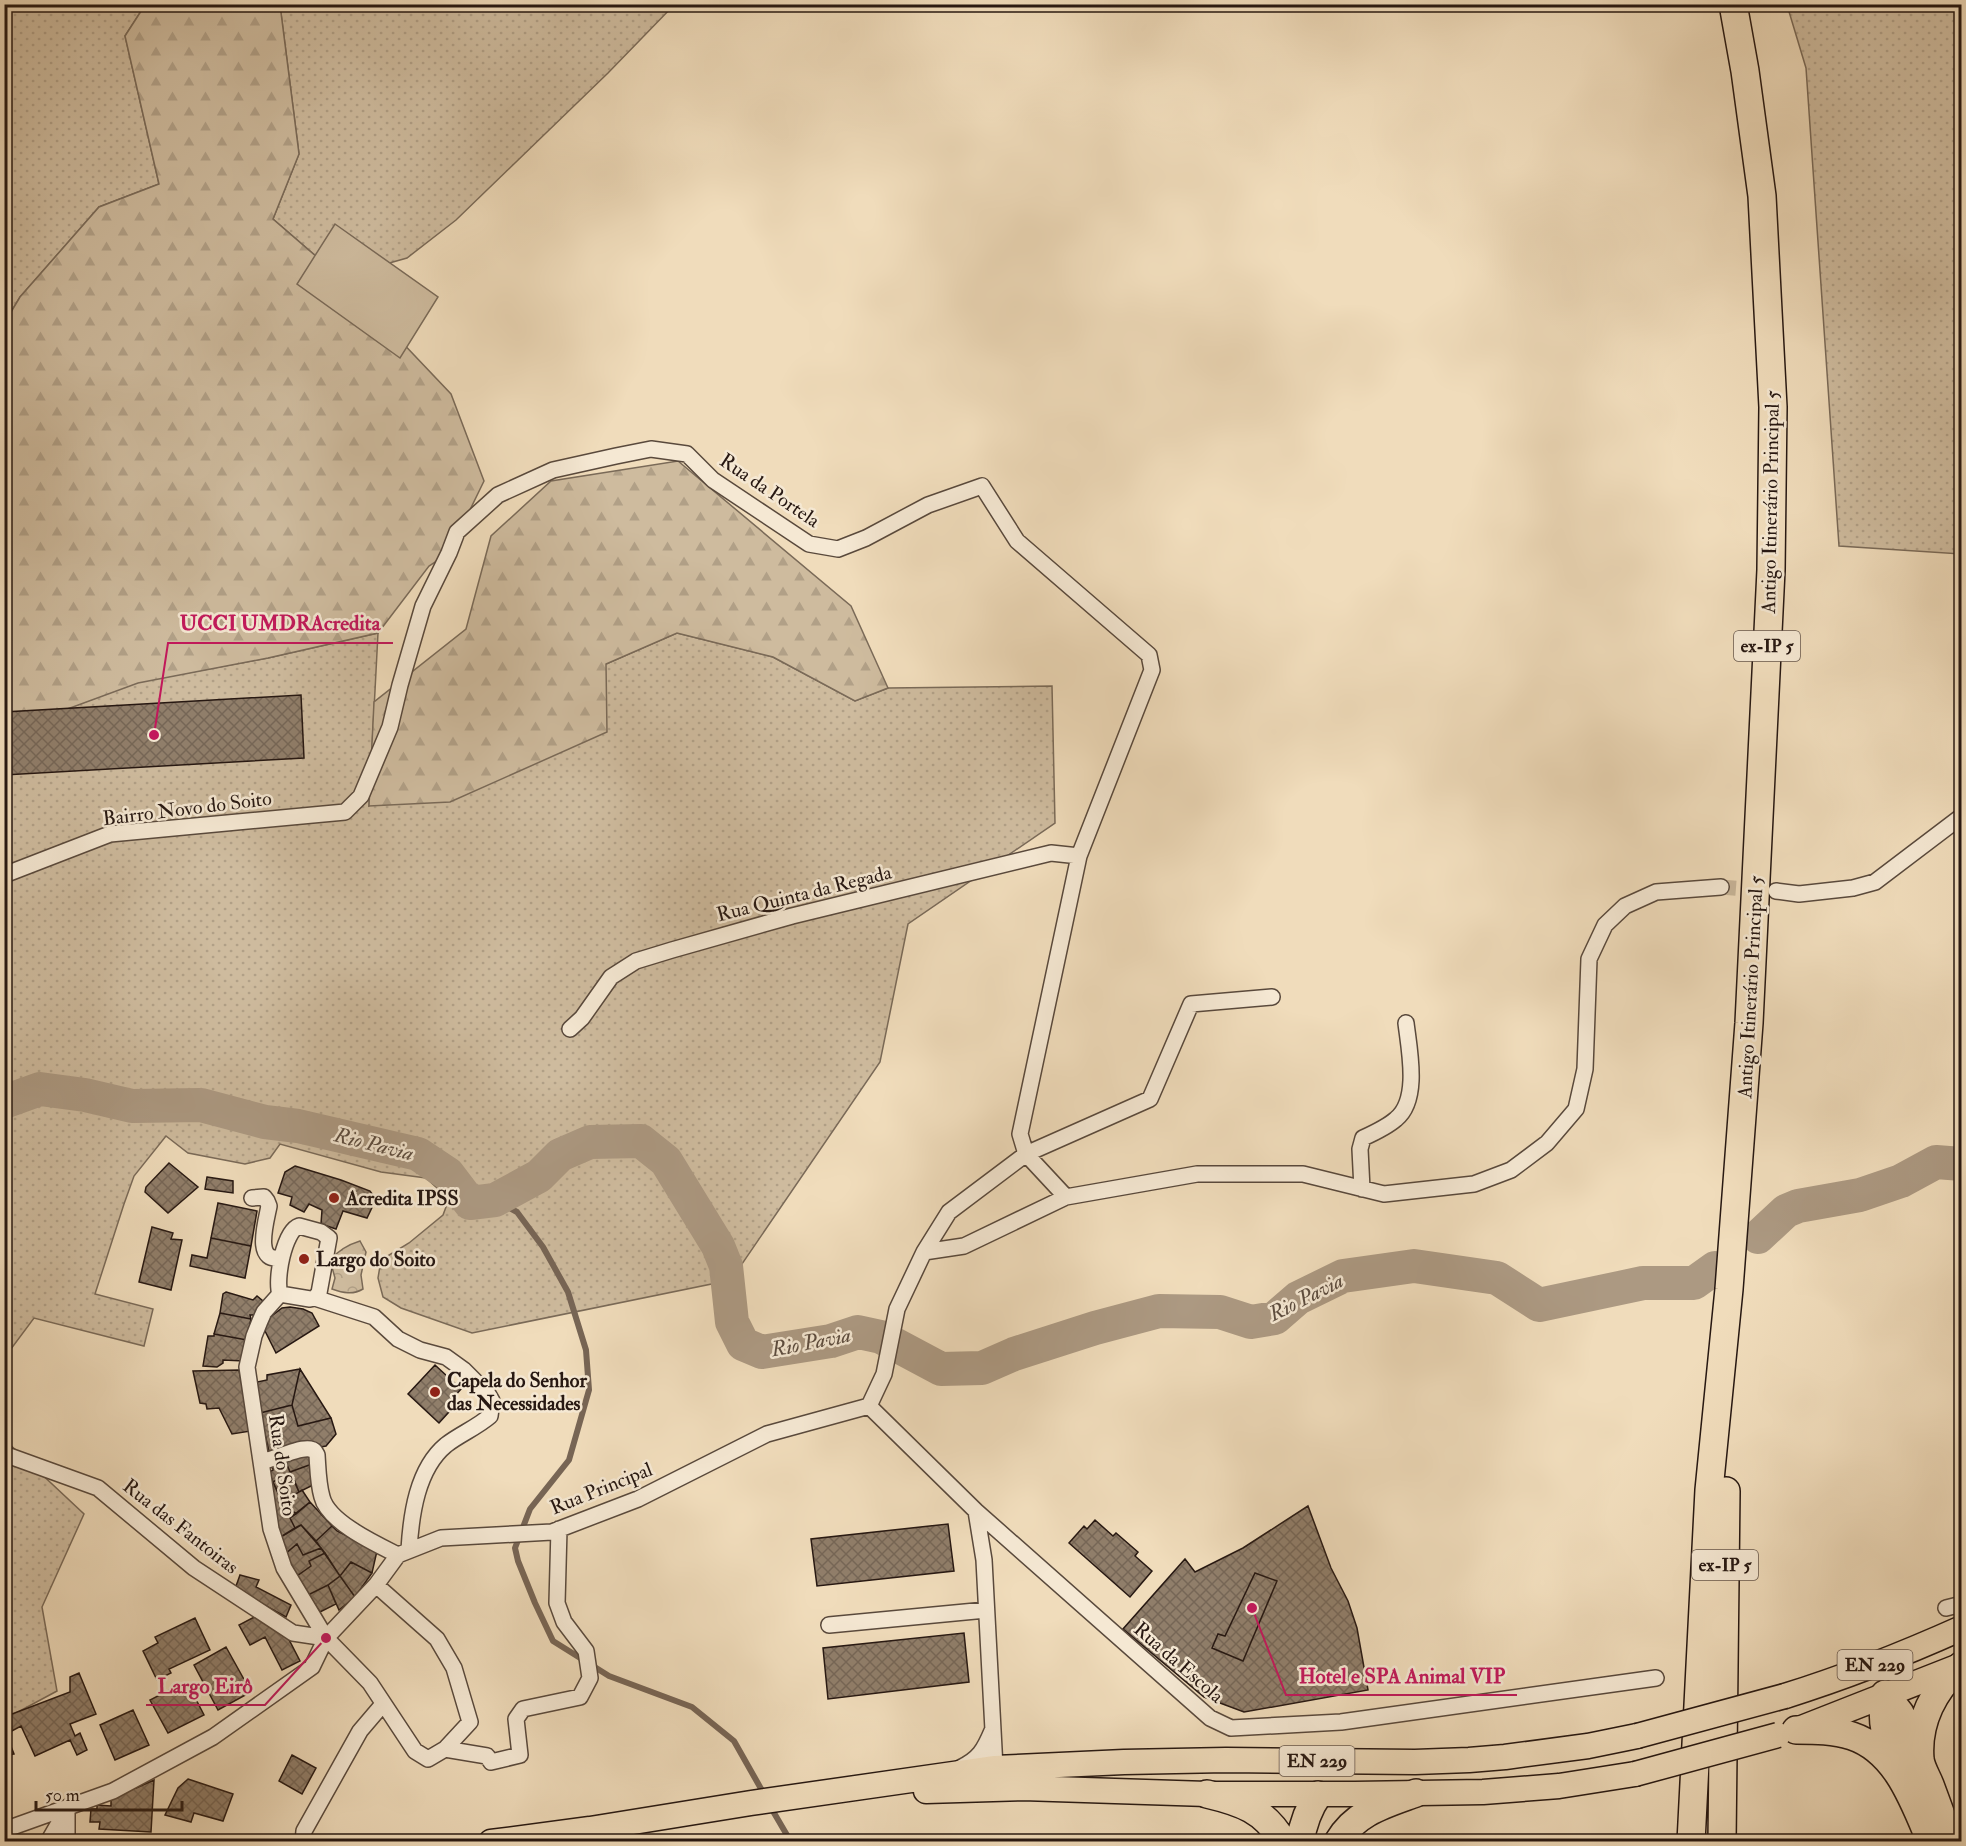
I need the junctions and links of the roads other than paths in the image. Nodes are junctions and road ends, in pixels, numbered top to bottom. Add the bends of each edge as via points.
1 (1733, 4) edge
2 (345, 812) joint
3 (1962, 816) edge
4 (1078, 856) junction
5 (4, 875) edge
6 (1721, 887) tunnel mouth
7 (1776, 891) tunnel mouth
8 (1272, 997) dead end
9 (1406, 1023) dead end
10 (570, 1029) dead end
11 (1026, 1154) junction
12 (1362, 1189) junction
13 (1066, 1197) junction
14 (252, 1198) dead end
15 (924, 1252) junction
16 (282, 1257) junction
17 (1729, 1289) junction
18 (280, 1294) junction
19 (315, 1298) junction
20 (869, 1406) junction
21 (4, 1454) edge
22 (262, 1462) junction
23 (975, 1511) junction
24 (559, 1529) junction
25 (403, 1553) junction
26 (376, 1585) junction
27 (1962, 1604) edge
28 (1946, 1608) dead end
29 (986, 1610) junction
30 (829, 1625) dead end
31 (1962, 1628) edge
32 (326, 1638) junction
33 (1962, 1640) edge
34 (1962, 1665) edge
35 (1656, 1678) dead end
36 (1839, 1680) junction
37 (1885, 1694) junction
38 (383, 1704) junction
39 (994, 1726) junction
40 (1787, 1732) junction
41 (445, 1749) junction
42 (1469, 1760) junction
43 (1267, 1761) junction
44 (1920, 1761) junction
45 (1036, 1766) junction
46 (995, 1768) junction
47 (945, 1775) junction
48 (1023, 1788) junction
49 (919, 1792) junction
50 (1911, 1792) junction
51 (834, 1793) junction
52 (1416, 1793) junction
53 (1207, 1794) junction
54 (1318, 1795) junction
55 (67, 1809) junction
56 (4, 1830) edge
57 (48, 1842) edge
58 (67, 1842) edge
59 (303, 1842) edge
60 (491, 1842) edge
61 (1283, 1842) edge
62 (1300, 1842) edge
63 (1323, 1842) edge
64 (1338, 1842) edge
65 (1691, 1842) edge
66 (1722, 1842) edge
67 (1931, 1842) edge
68 (1952, 1842) edge

1 - 17 highway, Antigo Itinerário Principal 5 / ex-IP 5 via 1762,196 1773,406 1771,570 1757,868
2 - 4 street, Rua da Portela via 361,796 390,727 423,606 457,532 498,495 553,470 651,449 687,454 713,480 809,544 838,549 928,505 982,486 1017,541 1149,655 1152,670
2 - 5 street, Bairro Novo do Soito via 110,834
3 - 7 street via 1875,882 1799,894
4 - 10 street, Rua Quinta da Regada via 1051,853 792,916 636,962 610,977
4 - 11 street via 1020,1134
6 - 12 street via 1656,892 1625,906 1605,925 1589,960 1585,1069 1576,1109 1547,1143 1511,1170 1474,1184 1384,1194
8 - 11 street via 1191,1004 1150,1099
9 - 12 street via 1412,1071 1407,1104 1398,1118 1363,1138
11 - 13 street
11 - 15 street via 949,1212
12 - 13 street via 1303,1174 1197,1174
13 - 15 street via 964,1246
14 - 16 street via 264,1197 269,1206 264,1241 267,1256
15 - 20 street via 897,1310 884,1374
16 - 18 street
16 - 19 street via 295,1228 326,1234 329,1238
17 - 65 highway, Antigo Itinerário Principal 5 / ex-IP 5 via 1709,1490
17 - 66 highway, Antigo Itinerário Principal 5 / ex-IP 5
18 - 19 street
18 - 22 street, Rua do Soito via 264,1312 247,1367
19 - 25 street via 374,1317 398,1339 446,1357 464,1370 492,1401 490,1416 445,1446 425,1471
20 - 23 street, Rua da Escola
20 - 24 street, Rua Principal via 767,1434 638,1499
21 - 32 street, Rua das Fantoiras via 98,1488 194,1568 293,1633
22 - 25 street via 304,1449 315,1451 322,1500 336,1518 363,1538
22 - 32 street, Rua do Soito via 271,1529 284,1568
23 - 29 street via 984,1560
23 - 35 street, Rua da Escola via 1210,1718 1231,1728 1341,1722
24 - 25 street, Rua Principal via 441,1538
24 - 41 street via 557,1603 564,1622 586,1651 590,1678 580,1697 523,1709 516,1719 520,1755 490,1762 487,1756
25 - 26 street
26 - 32 street
26 - 41 street via 437,1639 454,1668 470,1722
27 - 28 street
29 - 30 street
29 - 39 street
31 - 36 main road, EN 229
32 - 38 street, Rua do Soito via 370,1683
32 - 55 street via 312,1667 213,1737 113,1791
33 - 37 main road via 1905,1666 1891,1679
34 - 37 main road, EN 229
34 - 44 highway via 1939,1688 1931,1703
36 - 37 main road via 1870,1683
36 - 42 main road, EN 229, bridge via 1636,1736 1588,1746
37 - 40 main road, EN 229
37 - 44 highway via 1900,1713
37 - 50 highway via 1884,1730
38 - 41 street, Rua do Soito via 415,1751 428,1759
38 - 59 street via 360,1731 304,1831
39 - 45 street via 1010,1758
39 - 46 street
39 - 47 street via 984,1750 974,1760
40 - 50 highway via 1844,1733 1865,1741 1882,1754
40 - 52 main road, EN 229, bridge via 1635,1774 1519,1790
42 - 43 main road, EN 229
42 - 54 main road via 1437,1773 1354,1776 1331,1783
43 - 45 main road, EN 229
43 - 54 main road via 1305,1776
44 - 68 highway
45 - 46 main road, EN 229
46 - 47 main road, EN 229
46 - 48 street via 1008,1783
46 - 49 street via 985,1779 939,1782
47 - 51 main road, EN 229
48 - 49 main road, EN 229
48 - 53 main road, EN 229
49 - 51 main road, EN 229
50 - 67 highway
51 - 60 main road, EN 229
52 - 54 main road, EN 229
52 - 64 highway via 1371,1810 1353,1822
53 - 54 main road, EN 229
53 - 61 highway via 1258,1812
54 - 62 highway via 1308,1810
54 - 63 highway via 1324,1820
55 - 56 street
55 - 57 street
55 - 58 street

